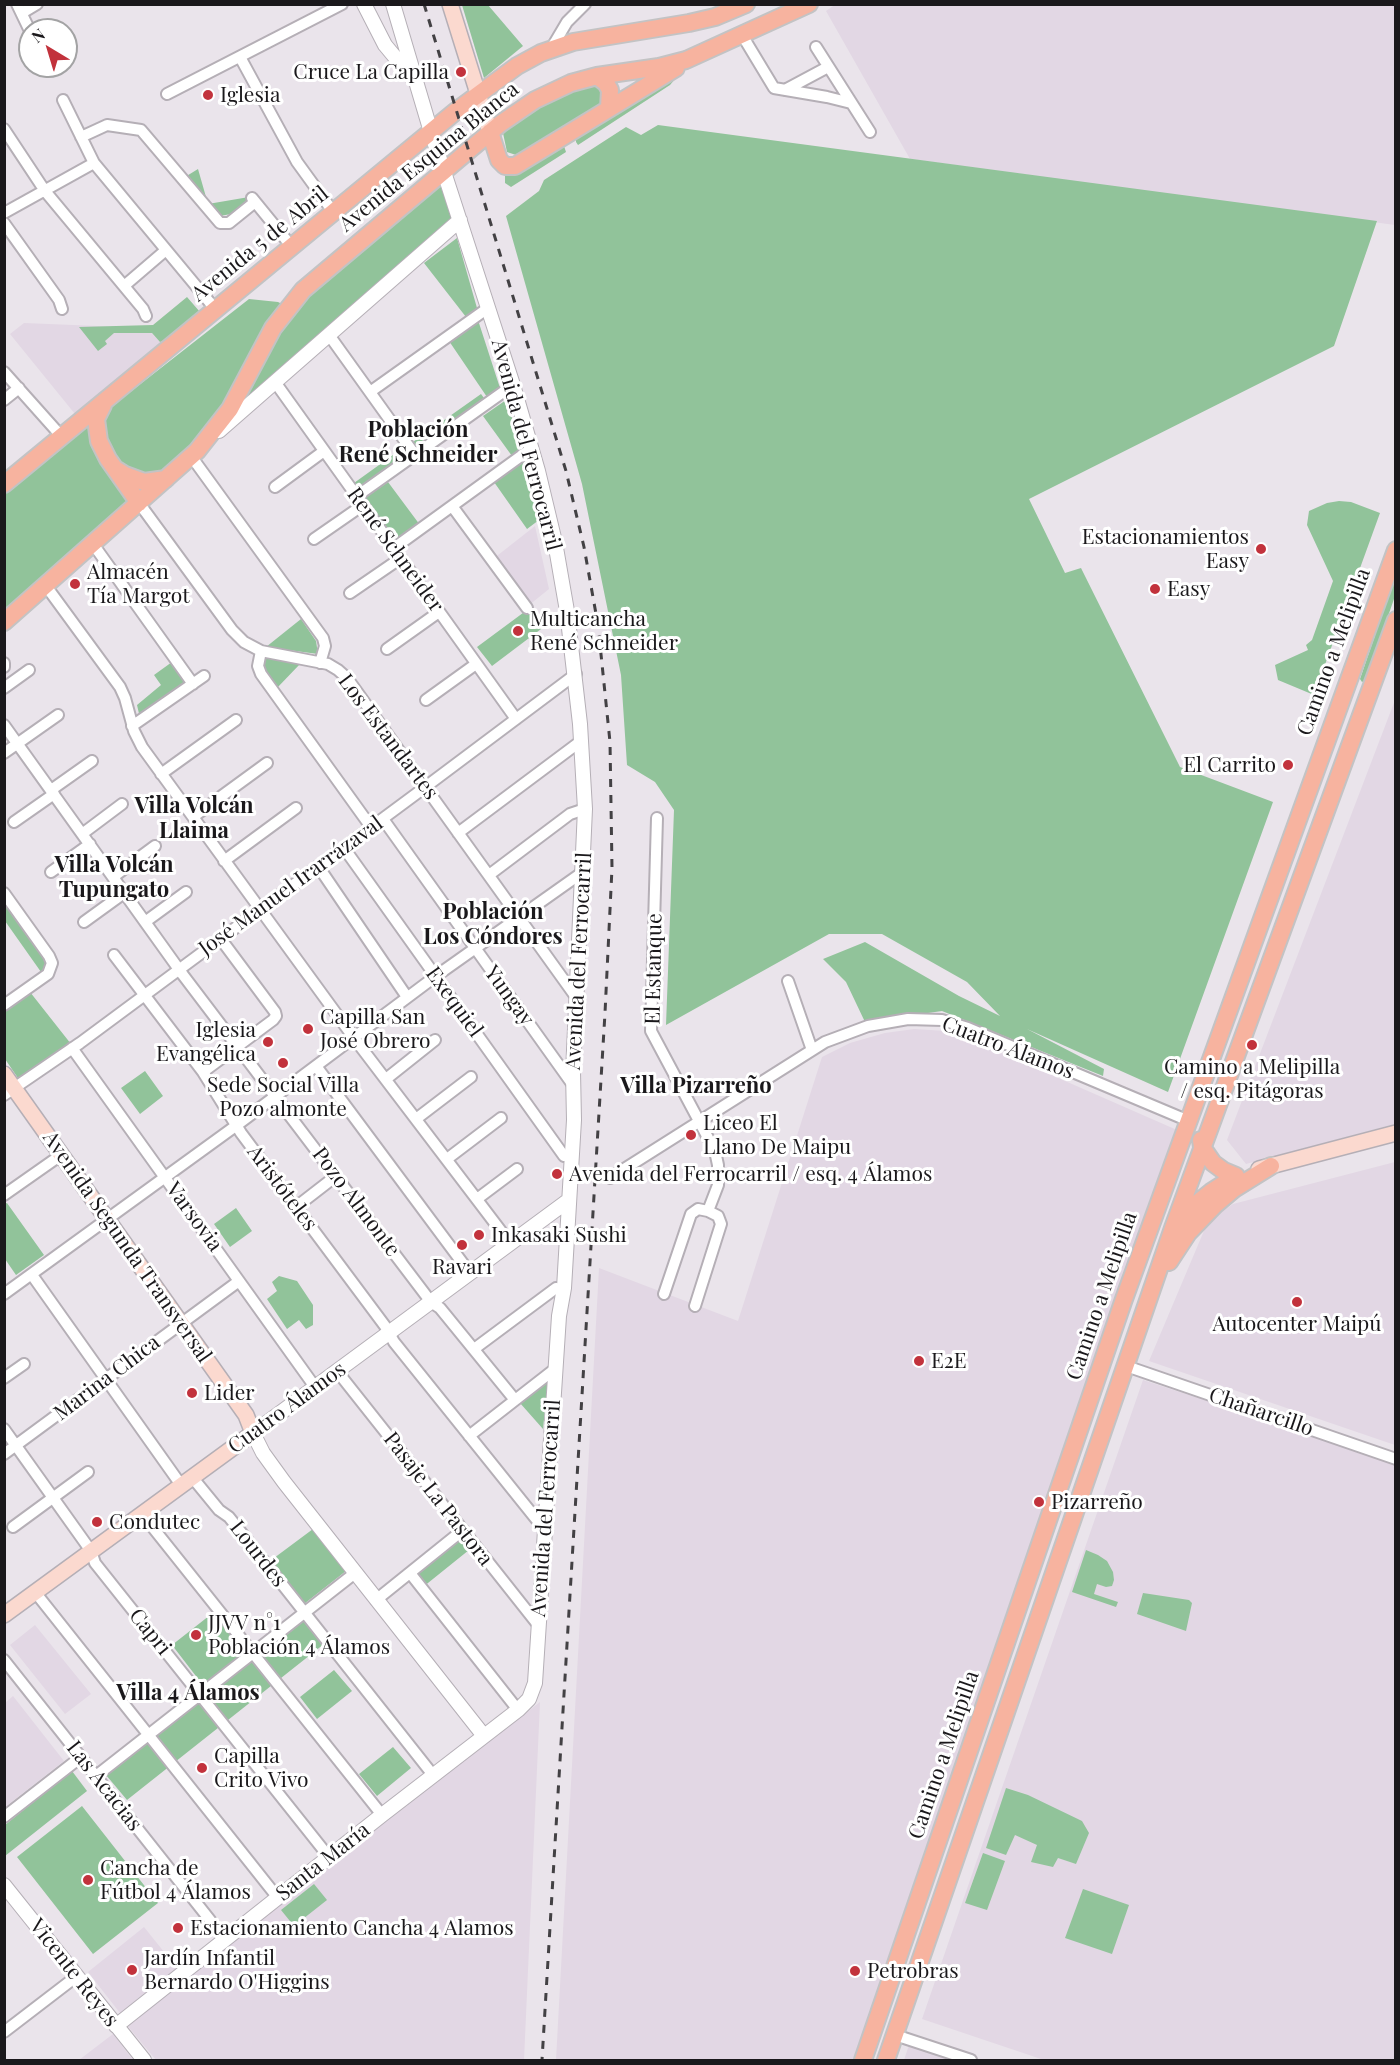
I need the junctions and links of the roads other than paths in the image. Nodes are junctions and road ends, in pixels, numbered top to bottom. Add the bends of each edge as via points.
1 (38, 4) edge
2 (342, 4) edge
3 (364, 4) edge
4 (393, 4) edge
5 (450, 4) edge
6 (585, 4) edge
7 (746, 4) edge
8 (808, 4) edge
9 (20, 9) edge
10 (742, 35) junction
11 (816, 47) dead end
12 (551, 49) junction
13 (240, 57) junction
14 (686, 60) junction
15 (828, 67) junction
16 (597, 76) junction
17 (416, 83) junction
18 (785, 90) junction
19 (167, 94) dead end
20 (478, 94) junction
21 (63, 100) dead end
22 (851, 103) junction
23 (609, 108) junction
24 (4, 129) edge
25 (431, 132) junction
26 (490, 132) junction
27 (870, 132) dead end
28 (81, 137) junction
29 (94, 163) junction
30 (444, 171) junction
31 (45, 191) junction
32 (4, 213) edge
33 (334, 213) junction
34 (460, 220) junction
35 (4, 223) edge
36 (292, 247) junction
37 (166, 250) junction
38 (124, 286) junction
39 (488, 308) junction
40 (62, 309) dead end
41 (216, 310) junction
42 (146, 316) dead end
43 (329, 335) junction
44 (4, 372) edge
45 (275, 382) junction
46 (513, 385) junction
47 (19, 388) junction
48 (370, 392) junction
49 (4, 400) edge
50 (103, 404) junction
51 (62, 437) junction
52 (532, 448) junction
53 (324, 451) junction
54 (194, 454) junction
55 (415, 455) junction
56 (116, 470) junction
57 (166, 478) junction
58 (4, 484) edge
59 (275, 487) dead end
60 (360, 501) junction
61 (139, 503) junction
62 (452, 506) junction
63 (314, 540) dead end
64 (93, 544) junction
65 (394, 548) junction
66 (1395, 550) edge
67 (401, 558) junction
68 (46, 586) junction
69 (350, 593) dead end
70 (527, 608) dead end
71 (439, 612) junction
72 (1395, 620) edge
73 (4, 622) edge
74 (387, 650) dead end
75 (261, 651) junction
76 (320, 663) junction
77 (476, 663) junction
78 (29, 670) dead end
79 (576, 674) junction
80 (204, 676) dead end
81 (193, 684) junction
82 (1346, 686) junction
83 (4, 688) edge
84 (1368, 694) junction
85 (426, 700) dead end
86 (58, 715) dead end
87 (516, 719) junction
88 (236, 720) dead end
89 (4, 725) edge
90 (132, 726) junction
91 (581, 741) junction
92 (18, 743) junction
93 (4, 753) edge
94 (92, 761) dead end
95 (267, 763) dead end
96 (161, 774) junction
97 (426, 787) junction
98 (52, 792) junction
99 (122, 804) dead end
100 (296, 808) dead end
101 (585, 809) junction
102 (193, 817) junction
103 (657, 818) dead end
104 (383, 819) junction
105 (14, 822) dead end
106 (371, 827) junction
107 (459, 833) junction
108 (82, 834) junction
109 (90, 844) junction
110 (155, 846) dead end
111 (344, 848) junction
112 (224, 861) junction
113 (318, 866) junction
114 (51, 872) dead end
115 (583, 872) junction
116 (489, 875) junction
117 (113, 877) junction
118 (186, 892) dead end
119 (4, 893) edge
120 (124, 893) junction
121 (260, 909) junction
122 (519, 917) junction
123 (84, 922) dead end
124 (145, 922) junction
125 (220, 938) junction
126 (476, 948) junction
127 (114, 955) dead end
128 (179, 969) junction
129 (436, 976) junction
130 (788, 981) dead end
131 (143, 996) junction
132 (407, 997) junction
133 (576, 997) junction
134 (4, 1005) edge
135 (1225, 1022) junction
136 (1247, 1031) junction
137 (354, 1038) junction
138 (435, 1040) dead end
139 (238, 1046) junction
140 (72, 1048) junction
141 (812, 1050) junction
142 (316, 1066) junction
143 (203, 1072) junction
144 (4, 1074) edge
145 (471, 1077) dead end
146 (386, 1079) junction
147 (573, 1085) junction
148 (9, 1092) edge
149 (275, 1095) junction
150 (1197, 1099) junction
151 (501, 1118) dead end
152 (416, 1119) junction
153 (1189, 1121) junction
154 (701, 1122) junction
155 (237, 1125) junction
156 (1395, 1133) edge
157 (1204, 1142) junction
158 (61, 1155) junction
159 (564, 1156) junction
160 (447, 1159) junction
161 (1271, 1166) junction
162 (517, 1169) dead end
163 (1255, 1171) junction
164 (336, 1176) junction
165 (1236, 1176) junction
166 (165, 1177) junction
167 (610, 1178) dead end
168 (4, 1195) edge
169 (477, 1199) junction
170 (565, 1203) junction
171 (296, 1207) junction
172 (708, 1211) junction
173 (107, 1219) junction
174 (1173, 1228) junction
175 (510, 1243) junction
176 (470, 1273) junction
177 (32, 1275) junction
178 (1157, 1276) junction
179 (239, 1281) junction
180 (556, 1288) junction
181 (4, 1294) edge
182 (664, 1294) dead end
183 (1124, 1299) junction
184 (431, 1302) junction
185 (695, 1306) dead end
186 (559, 1316) junction
187 (180, 1323) junction
188 (388, 1333) junction
189 (474, 1349) junction
190 (24, 1364) dead end
191 (1126, 1366) junction
192 (555, 1369) junction
193 (336, 1371) junction
194 (4, 1378) edge
195 (106, 1379) junction
196 (315, 1387) junction
197 (515, 1400) junction
198 (4, 1430) edge
199 (253, 1433) junction
200 (469, 1436) junction
201 (16, 1446) junction
202 (4, 1454) edge
203 (1395, 1459) edge
204 (88, 1472) dead end
205 (187, 1481) junction
206 (53, 1497) junction
207 (142, 1514) junction
208 (13, 1527) dead end
209 (463, 1530) junction
210 (545, 1530) junction
211 (91, 1551) junction
212 (355, 1572) junction
213 (410, 1573) junction
214 (35, 1592) junction
215 (376, 1600) junction
216 (304, 1612) junction
217 (4, 1615) edge
218 (539, 1626) junction
219 (253, 1653) junction
220 (4, 1660) edge
221 (200, 1695) junction
222 (529, 1699) joint
223 (518, 1710) junction
224 (149, 1735) junction
225 (484, 1736) junction
226 (968, 1755) junction
227 (81, 1757) junction
228 (989, 1763) junction
229 (433, 1775) junction
230 (96, 1776) junction
231 (382, 1815) junction
232 (4, 1817) edge
233 (329, 1857) junction
234 (4, 1885) edge
235 (278, 1898) junction
236 (225, 1939) junction
237 (77, 1976) junction
238 (117, 2026) junction
239 (4, 2032) edge
240 (895, 2035) junction
241 (144, 2061) edge
242 (863, 2061) edge
243 (886, 2061) edge
244 (971, 2061) edge

1 - 9 street
2 - 13 street
3 - 17 street via 385,45
4 - 17 street
5 - 20 main road
6 - 12 street via 567,22
7 - 12 main road via 702,20 585,39
8 - 10 main road, Avenida Esquina Blanca
10 - 14 main road, Avenida Esquina Blanca
10 - 18 street via 774,88
11 - 15 street
12 - 20 main road, Avenida 5 de Abril via 517,66
13 - 19 street
13 - 33 street via 297,162
14 - 16 main road, Avenida Esquina Blanca
14 - 23 main road
15 - 18 street
15 - 22 street
16 - 23 main road via 610,90
16 - 26 main road, Avenida Esquina Blanca via 548,93
17 - 25 street
18 - 22 street
20 - 25 main road, Avenida 5 de Abril
20 - 26 main road
21 - 28 street
22 - 27 street
23 - 26 main road via 512,167 499,160
24 - 31 street
25 - 30 street, Avenida del Ferrocarril
25 - 33 main road, Avenida 5 de Abril
26 - 30 main road, Avenida Esquina Blanca
28 - 29 street
28 - 36 street via 107,126 141,129 220,223 229,223 253,200
29 - 31 street
29 - 37 street
30 - 34 street, Avenida del Ferrocarril
30 - 54 main road, Avenida Esquina Blanca via 326,268 292,302 273,328 230,409
31 - 32 street
31 - 38 street
33 - 36 main road, Avenida 5 de Abril
34 - 39 street, Avenida del Ferrocarril
34 - 43 street, Avenida Esquina Blanca
35 - 40 street
36 - 41 main road, Avenida 5 de Abril
37 - 38 street
37 - 41 street
38 - 42 street
39 - 46 street, Avenida del Ferrocarril
39 - 48 street
41 - 50 main road, Avenida 5 de Abril
43 - 45 street, Avenida Esquina Blanca
43 - 48 street
44 - 47 street
45 - 53 street, René Schneider
45 - 54 street, Avenida Esquina Blanca
46 - 52 street, Avenida del Ferrocarril
46 - 55 street
47 - 49 street
47 - 51 street
48 - 55 street
50 - 51 main road, Avenida 5 de Abril
50 - 56 main road via 96,419 97,436
51 - 58 main road, Avenida 5 de Abril
52 - 62 street
52 - 79 street, Avenida del Ferrocarril via 560,568
53 - 59 street
53 - 60 street, René Schneider
54 - 57 main road, Avenida Esquina Blanca
54 - 76 street via 323,638
55 - 60 street
56 - 57 main road via 144,482
56 - 61 main road
57 - 61 main road, Avenida Esquina Blanca
60 - 63 street
60 - 65 street, René Schneider
61 - 64 main road, Avenida Esquina Blanca
61 - 75 street, Los Estandartes via 236,634
62 - 65 street
62 - 70 street
64 - 68 main road, Avenida Esquina Blanca
64 - 81 street
65 - 67 street, René Schneider
66 - 82 main road, Camino a Melipilla
67 - 69 street
67 - 71 street, René Schneider
68 - 73 main road, Avenida Esquina Blanca
68 - 90 street via 120,687
71 - 74 street
71 - 77 street, René Schneider
72 - 84 main road
75 - 76 street, Los Estandartes
75 - 106 street via 261,674
76 - 97 street, Los Estandartes via 347,678
77 - 85 street
77 - 87 street, René Schneider
78 - 83 street
79 - 87 street, José Manuel Irarrázaval
79 - 91 street, Avenida del Ferrocarril
80 - 81 street
81 - 90 street
82 - 84 main road via 1353,693
82 - 135 main road, Camino a Melipilla
84 - 136 main road
86 - 92 street
87 - 97 street, José Manuel Irarrázaval
88 - 96 street
89 - 92 street, Pozo Almonte
90 - 96 street via 138,742
91 - 101 street, Avenida del Ferrocarril
91 - 107 street
92 - 93 street
92 - 98 street, Pozo Almonte
94 - 98 street
95 - 102 street
96 - 102 street
97 - 104 street, José Manuel Irarrázaval
97 - 107 street, Los Estandartes
98 - 105 street
98 - 108 street, Pozo Almonte
99 - 108 street
100 - 112 street
101 - 115 street, Avenida del Ferrocarril
101 - 116 street via 570,814
102 - 112 street
103 - 154 street, El Estanque via 651,1031
104 - 106 street, José Manuel Irarrázaval
104 - 126 street, Yungay
106 - 111 street, José Manuel Irarrázaval
107 - 116 street, Los Estandartes
108 - 109 street, Pozo Almonte
109 - 114 street
109 - 117 street, Pozo Almonte
110 - 117 street
111 - 113 street, José Manuel Irarrázaval
111 - 129 street, Exequiel
112 - 121 street
113 - 121 street, José Manuel Irarrázaval
113 - 132 street
115 - 122 street
115 - 133 street, Avenida del Ferrocarril
116 - 122 street, Los Estandartes
117 - 120 street, Pozo Almonte
118 - 124 street
119 - 134 street via 49,956 51,967 45,976
120 - 123 street
120 - 124 street, Pozo Almonte
121 - 125 street, José Manuel Irarrázaval
121 - 137 street
122 - 126 street
122 - 133 street, Los Estandartes
124 - 128 street, Pozo Almonte
125 - 128 street, José Manuel Irarrázaval
125 - 139 street via 276,1016
126 - 129 street
126 - 147 street, Yungay
127 - 131 street, Aristóteles
128 - 131 street, José Manuel Irarrázaval
128 - 139 street, Pozo Almonte
129 - 132 street
129 - 159 street, Exequiel
130 - 141 street
131 - 140 street, José Manuel Irarrázaval
131 - 143 street, Aristóteles
132 - 137 street
133 - 147 street, Avenida del Ferrocarril
135 - 136 main road via 1233,1030
135 - 150 main road, Camino a Melipilla
136 - 157 main road
137 - 142 street
137 - 146 street
138 - 146 street
139 - 143 street
139 - 149 street, Pozo Almonte
140 - 148 street, José Manuel Irarrázaval
140 - 166 street, Varsovia
141 - 153 street, Cuatro Álamos via 854,1031 884,1023 916,1018 942,1020
141 - 154 street, Cuatro Álamos
142 - 149 street
142 - 176 street
143 - 155 street, Aristóteles
144 - 148 main road, Avenida Segunda Transversal
145 - 152 street
146 - 152 street
147 - 159 street, Avenida del Ferrocarril
147 - 170 street, Avenida del Ferrocarril via 574,1120
148 - 158 main road, Avenida Segunda Transversal
149 - 155 street
149 - 164 street, Pozo Almonte
150 - 153 main road, Camino a Melipilla
150 - 157 main road
151 - 160 street
152 - 160 street
153 - 183 main road, Camino a Melipilla
154 - 167 street, Cuatro Álamos
154 - 172 street, El Estanque via 718,1165 718,1185
155 - 166 street
155 - 171 street, Aristóteles
156 - 161 main road
157 - 163 main road via 1224,1161
157 - 165 main road via 1209,1158
157 - 174 main road
158 - 168 street
158 - 173 main road, Avenida Segunda Transversal
159 - 170 street, Avenida del Ferrocarril
160 - 169 street
161 - 163 main road
161 - 178 main road via 1215,1205 1188,1233
162 - 169 street
163 - 165 main road
164 - 171 street
164 - 184 street, Pozo Almonte
165 - 174 main road via 1191,1208
166 - 173 street
166 - 179 street, Varsovia
169 - 175 street
170 - 175 street, Cuatro Álamos
170 - 180 street, Avenida del Ferrocarril
170 - 186 street, Avenida del Ferrocarril
171 - 188 street, Aristóteles
172 - 182 street via 698,1209 691,1214
172 - 185 street via 718,1216 721,1224
173 - 177 street
173 - 187 main road, Avenida Segunda Transversal
174 - 178 main road
174 - 183 main road
175 - 176 street, Cuatro Álamos
176 - 184 street, Cuatro Álamos
177 - 181 street
177 - 195 street, Lourdes
178 - 191 main road
179 - 187 street, Marina Chica
179 - 196 street, Varsovia
180 - 186 street, Avenida del Ferrocarril
180 - 189 street
183 - 226 main road, Camino a Melipilla
184 - 188 street, Cuatro Álamos
184 - 189 street, Pozo Almonte
186 - 192 street, Avenida del Ferrocarril
187 - 195 street, Marina Chica
187 - 199 main road, Avenida Segunda Transversal via 246,1414
188 - 193 street, Cuatro Álamos
188 - 200 street, Aristóteles
189 - 197 street, Pozo Almonte
190 - 194 street
191 - 203 street, Chañarcillo
191 - 228 main road
192 - 197 street
192 - 210 street, Avenida del Ferrocarril
193 - 196 street, Cuatro Álamos
193 - 209 street, Pasaje La Pastora
195 - 201 street, Marina Chica
195 - 205 street, Lourdes
196 - 199 street, Cuatro Álamos
197 - 200 street
198 - 201 street, Capri
199 - 205 main road, Cuatro Álamos
199 - 212 street, Avenida Segunda Transversal via 273,1468
200 - 210 street, Aristóteles
201 - 202 street, Marina Chica
201 - 206 street, Capri
204 - 206 street
205 - 207 main road, Cuatro Álamos
205 - 216 street, Lourdes via 229,1517
206 - 208 street
206 - 211 street, Capri
207 - 211 main road, Cuatro Álamos
207 - 219 street
209 - 213 street
209 - 218 street, Pasaje La Pastora
210 - 218 street, Avenida del Ferrocarril
211 - 214 main road, Cuatro Álamos
211 - 221 street, Capri via 95,1563
212 - 215 street, Avenida Segunda Transversal
212 - 216 street
213 - 215 street
213 - 223 street
214 - 217 main road, Cuatro Álamos
214 - 224 street
215 - 225 street, Avenida Segunda Transversal
216 - 219 street
216 - 229 street, Lourdes
218 - 222 street, Avenida del Ferrocarril via 535,1683
219 - 221 street
219 - 231 street
220 - 227 street, Las Acacias
221 - 224 street
221 - 233 street, Capri
222 - 223 street, Santa María
223 - 225 street, Santa María
224 - 230 street
224 - 235 street
225 - 229 street, Santa María
226 - 228 main road
226 - 242 main road, Camino a Melipilla
227 - 230 street, Las Acacias
227 - 232 street
228 - 240 main road
229 - 231 street, Santa María
230 - 236 street, Las Acacias
231 - 233 street, Santa María
233 - 235 street, Santa María
234 - 237 street, Vicente Reyes
235 - 236 street, Santa María
236 - 238 street, Santa María
237 - 238 street, Vicente Reyes
237 - 239 street
238 - 241 street, Vicente Reyes
240 - 243 main road
240 - 244 street

